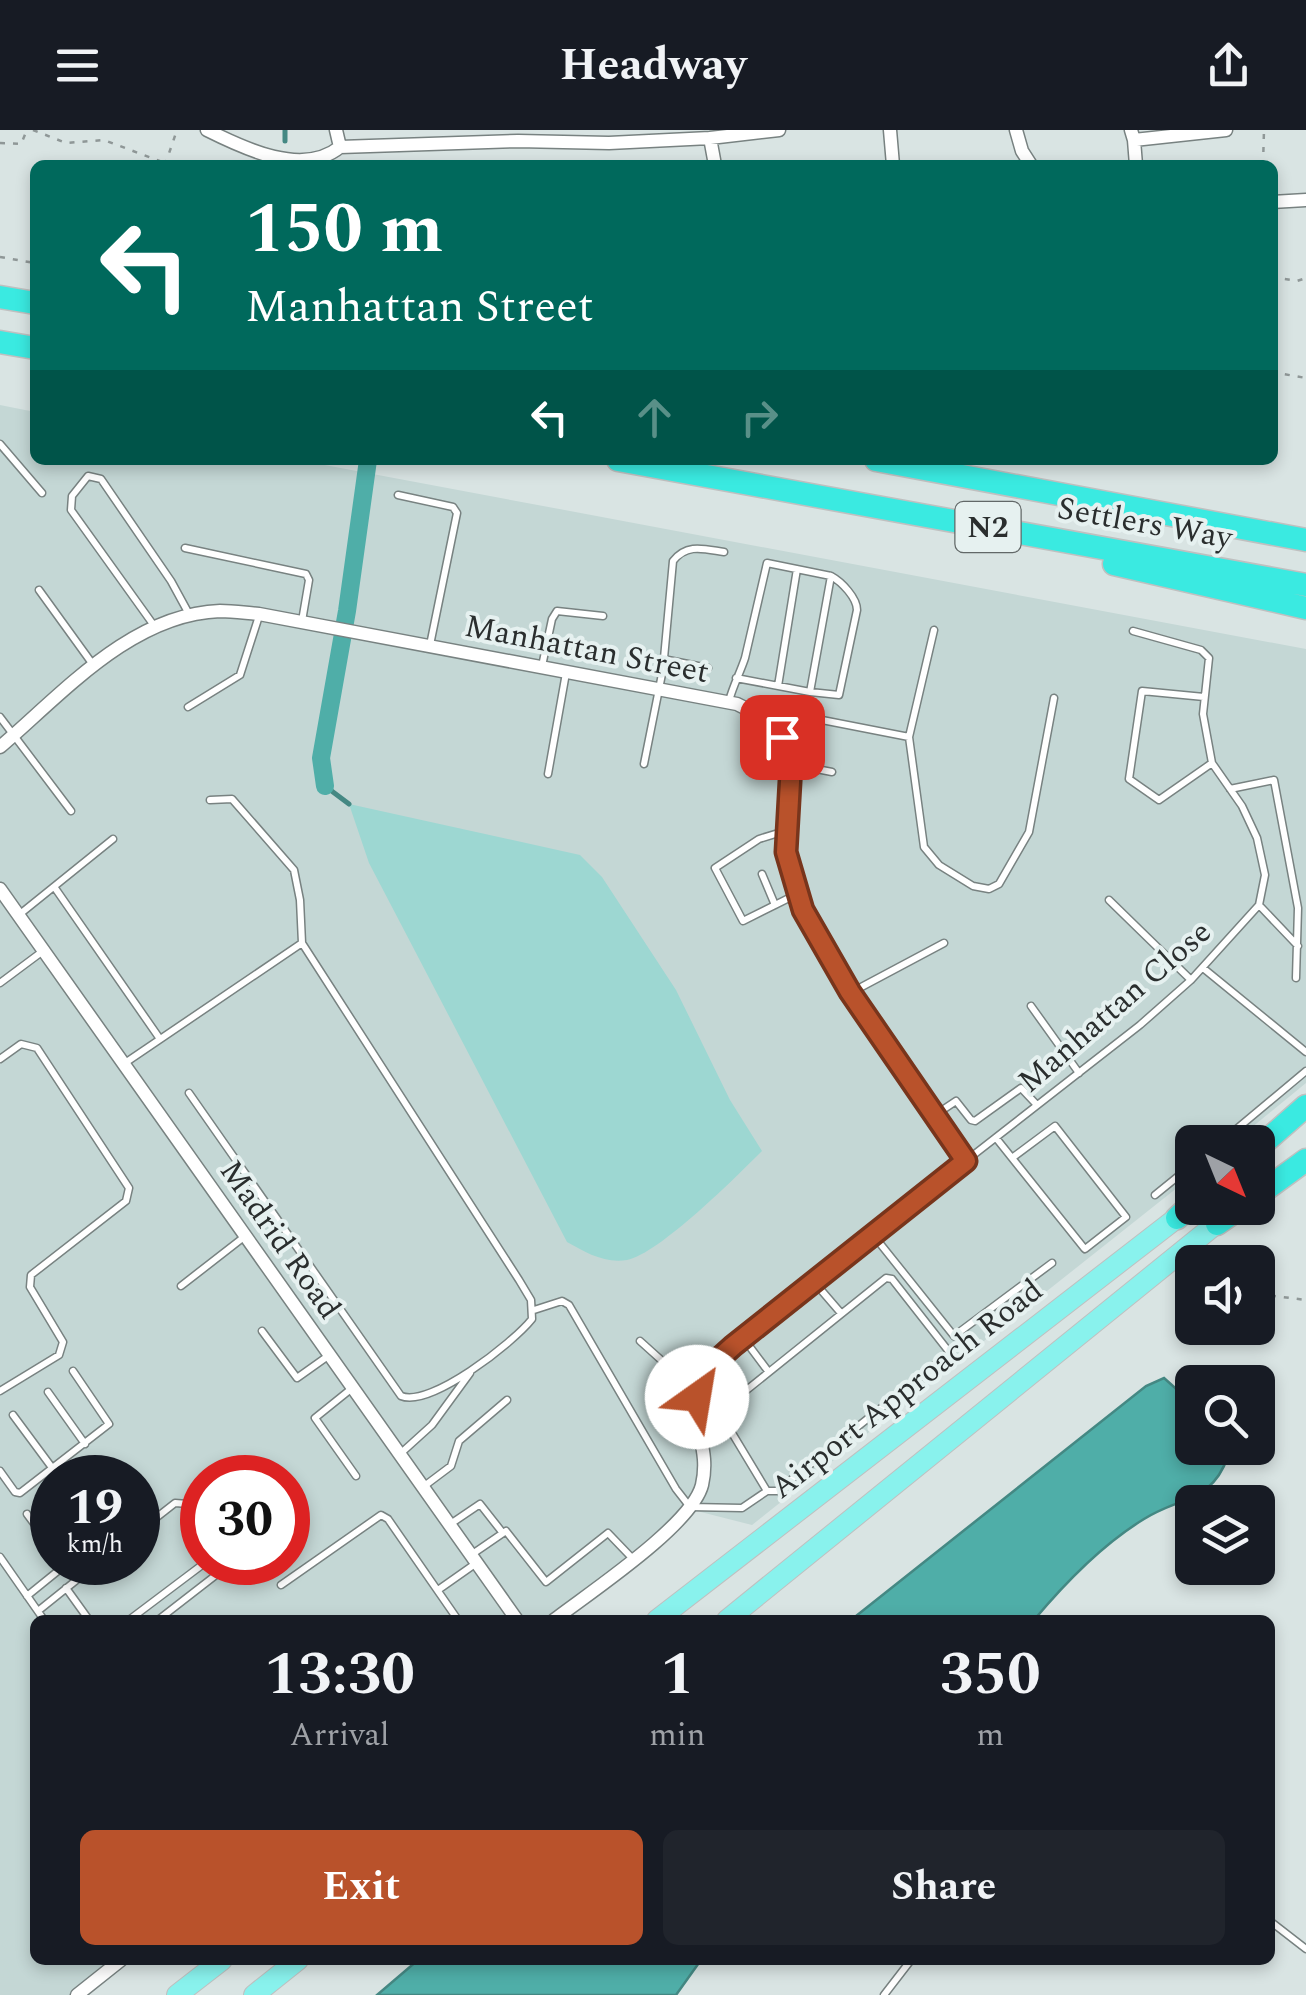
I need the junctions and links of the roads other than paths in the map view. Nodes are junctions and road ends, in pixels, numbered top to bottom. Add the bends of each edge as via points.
1 (207, 130) edge
2 (336, 130) edge
3 (779, 130) edge
4 (890, 130) edge
5 (1016, 130) edge
6 (1226, 130) edge
7 (746, 132) edge
8 (1132, 135) edge
9 (608, 136) edge
10 (710, 138) junction
11 (340, 146) junction
12 (714, 160) edge
13 (893, 160) edge
14 (1028, 160) edge
15 (1135, 160) edge
16 (1306, 200) edge
17 (1278, 202) edge
18 (0, 297) edge
19 (30, 303) edge
20 (0, 342) edge
21 (30, 347) edge
22 (0, 444) edge
23 (644, 465) edge
24 (903, 465) edge
25 (669, 470) junction
26 (42, 493) dead end
27 (398, 495) dead end
28 (1306, 540) edge
29 (186, 548) dead end
30 (724, 552) dead end
31 (797, 569) junction
32 (830, 576) junction
33 (1306, 584) edge
34 (40, 590) dead end
35 (1306, 608) edge
36 (259, 614) junction
37 (189, 616) junction
38 (603, 616) dead end
39 (302, 622) junction
40 (155, 627) junction
41 (934, 630) dead end
42 (1133, 631) dead end
43 (430, 646) junction
44 (663, 658) junction
45 (94, 667) junction
46 (542, 667) junction
47 (708, 668) dead end
48 (566, 672) junction
49 (736, 678) junction
50 (778, 686) junction
51 (659, 689) junction
52 (810, 692) junction
53 (1054, 698) dead end
54 (1204, 698) junction
55 (728, 702) junction
56 (188, 707) dead end
57 (763, 716) junction
58 (0, 717) edge
59 (13, 736) junction
60 (909, 736) junction
61 (0, 747) edge
62 (1212, 763) junction
63 (644, 764) dead end
64 (791, 764) junction
65 (832, 772) dead end
66 (548, 774) dead end
67 (1230, 790) junction
68 (210, 800) dead end
69 (71, 811) dead end
70 (785, 830) junction
71 (112, 839) dead end
72 (762, 874) dead end
73 (55, 888) junction
74 (0, 889) edge
75 (798, 894) junction
76 (1109, 900) dead end
77 (1259, 905) junction
78 (774, 906) junction
79 (19, 915) junction
80 (302, 943) junction
81 (944, 943) dead end
82 (1298, 946) junction
83 (44, 950) junction
84 (1203, 968) junction
85 (1296, 978) dead end
86 (1191, 980) junction
87 (0, 983) edge
88 (850, 992) junction
89 (1032, 1006) dead end
90 (160, 1039) junction
91 (1306, 1052) edge
92 (0, 1058) edge
93 (124, 1064) junction
94 (1306, 1070) edge
95 (1080, 1072) junction
96 (190, 1093) dead end
97 (1037, 1106) junction
98 (1306, 1106) edge
99 (934, 1115) junction
100 (1306, 1119) edge
101 (1241, 1125) edge
102 (1275, 1133) edge
103 (996, 1138) junction
104 (1275, 1143) edge
105 (1306, 1147) edge
106 (1012, 1158) junction
107 (1306, 1160) edge
108 (966, 1161) junction
109 (1275, 1176) edge
110 (1175, 1179) edge
111 (1275, 1181) edge
112 (1155, 1195) dead end
113 (1175, 1219) edge
114 (1216, 1225) edge
115 (873, 1235) junction
116 (246, 1236) junction
117 (1052, 1263) dead end
118 (814, 1282) junction
119 (181, 1286) dead end
120 (534, 1310) junction
121 (840, 1312) junction
122 (262, 1331) dead end
123 (744, 1338) junction
124 (640, 1341) dead end
125 (328, 1355) junction
126 (768, 1370) junction
127 (73, 1372) dead end
128 (470, 1373) junction
129 (352, 1388) junction
130 (699, 1389) junction
131 (0, 1391) edge
132 (48, 1392) dead end
133 (507, 1400) dead end
134 (13, 1415) dead end
135 (86, 1444) junction
136 (43, 1455) edge
137 (71, 1455) edge
138 (399, 1455) junction
139 (0, 1471) edge
140 (356, 1476) dead end
141 (30, 1485) edge
142 (422, 1488) junction
143 (767, 1491) junction
144 (690, 1507) junction
145 (27, 1514) dead end
146 (30, 1518) edge
147 (449, 1525) junction
148 (502, 1532) junction
149 (0, 1557) edge
150 (633, 1558) junction
151 (473, 1560) junction
152 (310, 1564) edge
153 (180, 1582) edge
154 (41, 1585) edge
155 (70, 1585) edge
156 (204, 1585) edge
157 (66, 1588) junction
158 (438, 1590) junction
159 (28, 1596) junction
160 (38, 1611) junction
161 (41, 1615) edge
162 (85, 1615) edge
163 (136, 1615) edge
164 (165, 1615) edge
165 (455, 1615) edge
166 (513, 1615) edge
167 (560, 1615) edge
168 (663, 1615) edge
169 (734, 1615) edge
170 (1275, 1925) edge
171 (1306, 1950) edge
172 (115, 1965) edge
173 (216, 1965) edge
174 (292, 1965) edge
175 (908, 1965) edge
176 (77, 1995) edge
177 (177, 1995) edge
178 (254, 1995) edge
179 (884, 1995) edge

1 - 11 street via 245,148 300,160 322,159
2 - 11 street
3 - 7 street
4 - 13 street
5 - 14 street
6 - 8 street
7 - 10 street
8 - 15 street
9 - 10 street
9 - 11 street
10 - 12 street
16 - 17 street
18 - 19 highway
20 - 21 highway
22 - 26 lane
23 - 25 highway, Settlers Way / N2
24 - 28 highway, Settlers Way / N2
25 - 33 highway, Settlers Way / N2
25 - 35 highway
27 - 43 lane via 457,512
29 - 39 lane via 306,574
30 - 44 lane via 690,548 675,558
31 - 32 lane
31 - 49 lane via 767,564
31 - 50 lane
32 - 52 lane
32 - 52 lane via 857,610 839,696
34 - 45 lane
36 - 37 street, Manhattan Street
36 - 39 street, Manhattan Street
36 - 56 lane via 240,676
37 - 40 street, Manhattan Street
37 - 40 lane via 101,479 88,476 72,496 71,510
38 - 46 lane via 557,611
39 - 43 street, Manhattan Street
40 - 45 street, Manhattan Street
41 - 60 lane
42 - 54 lane via 1203,652
43 - 46 street, Manhattan Street
44 - 47 lane
44 - 51 lane
45 - 59 street, Manhattan Street
46 - 48 street, Manhattan Street
48 - 51 street, Manhattan Street
48 - 66 lane
49 - 50 lane
49 - 55 lane
50 - 52 lane
51 - 55 street, Manhattan Street
51 - 63 lane
53 - 60 lane via 1029,832 993,889 974,886 928,854
54 - 62 lane
54 - 62 lane via 1142,691 1130,779 1160,800
55 - 57 street, Manhattan Street
57 - 60 lane
57 - 64 street via 782,737
58 - 59 lane
59 - 61 street, Manhattan Street
59 - 69 lane
62 - 67 lane
64 - 65 lane
64 - 70 street
67 - 77 lane via 1257,838 1265,875
67 - 82 lane via 1274,780 1298,908
68 - 80 lane via 232,799 294,870
70 - 75 street
70 - 78 lane via 715,868 741,920
71 - 73 lane
72 - 78 lane
73 - 79 lane
73 - 90 lane
74 - 79 street, Madrid Road
75 - 78 lane
75 - 88 street
76 - 86 lane
77 - 82 lane
77 - 84 lane, Manhattan Close
79 - 83 street, Madrid Road
80 - 90 lane
80 - 120 lane
81 - 88 lane
82 - 85 lane
83 - 87 lane
83 - 93 street, Madrid Road
84 - 86 lane, Manhattan Close
84 - 91 lane
86 - 95 lane, Manhattan Close
88 - 99 street
89 - 95 lane
90 - 93 lane
92 - 131 lane via 21,1044 36,1048 129,1195 31,1275 30,1287 62,1349
93 - 116 street, Madrid Road
94 - 101 lane
95 - 97 lane, Manhattan Close
96 - 128 lane via 400,1396 414,1398
97 - 99 lane via 1021,1088 975,1120 956,1101
97 - 103 lane, Manhattan Close
98 - 102 highway
99 - 108 street
100 - 104 main road
103 - 106 lane
103 - 108 lane, Manhattan Close
105 - 109 main road
106 - 106 lane via 1085,1249 1126,1216 1055,1126
107 - 111 highway
108 - 115 street
110 - 112 lane
113 - 168 main road, Airport Approach Road
114 - 169 main road, Airport Approach Road
115 - 117 lane via 954,1336
115 - 118 street
116 - 119 lane
116 - 125 street, Madrid Road
118 - 121 lane
118 - 123 street
120 - 128 lane via 528,1324
120 - 144 lane via 562,1300 570,1305
121 - 126 lane
121 - 143 lane via 889,1277 950,1353 777,1490
122 - 125 lane via 296,1378
123 - 126 lane
123 - 130 street via 712,1365
124 - 130 lane
125 - 129 street, Madrid Road
126 - 143 lane via 725,1414
127 - 135 lane via 110,1420
128 - 138 lane
129 - 138 street, Madrid Road
129 - 140 lane via 315,1418
130 - 144 street via 702,1486
132 - 135 lane
133 - 142 lane via 459,1441 452,1466
134 - 136 lane
135 - 137 lane
138 - 142 street, Madrid Road
139 - 141 lane via 17,1494
142 - 147 street, Madrid Road
143 - 144 lane via 742,1508
144 - 150 street
145 - 146 lane
147 - 148 lane via 480,1504
147 - 151 street, Madrid Road
148 - 150 lane via 544,1582 609,1533
148 - 151 lane
149 - 159 lane
150 - 167 street
151 - 158 lane
151 - 166 street, Madrid Road
152 - 158 lane via 382,1515
153 - 163 lane
154 - 159 lane
155 - 157 lane
156 - 164 lane
157 - 160 lane
157 - 162 lane
158 - 165 lane
159 - 160 lane
160 - 161 lane
170 - 171 lane
172 - 176 street
173 - 177 main road
174 - 178 main road
175 - 179 lane

